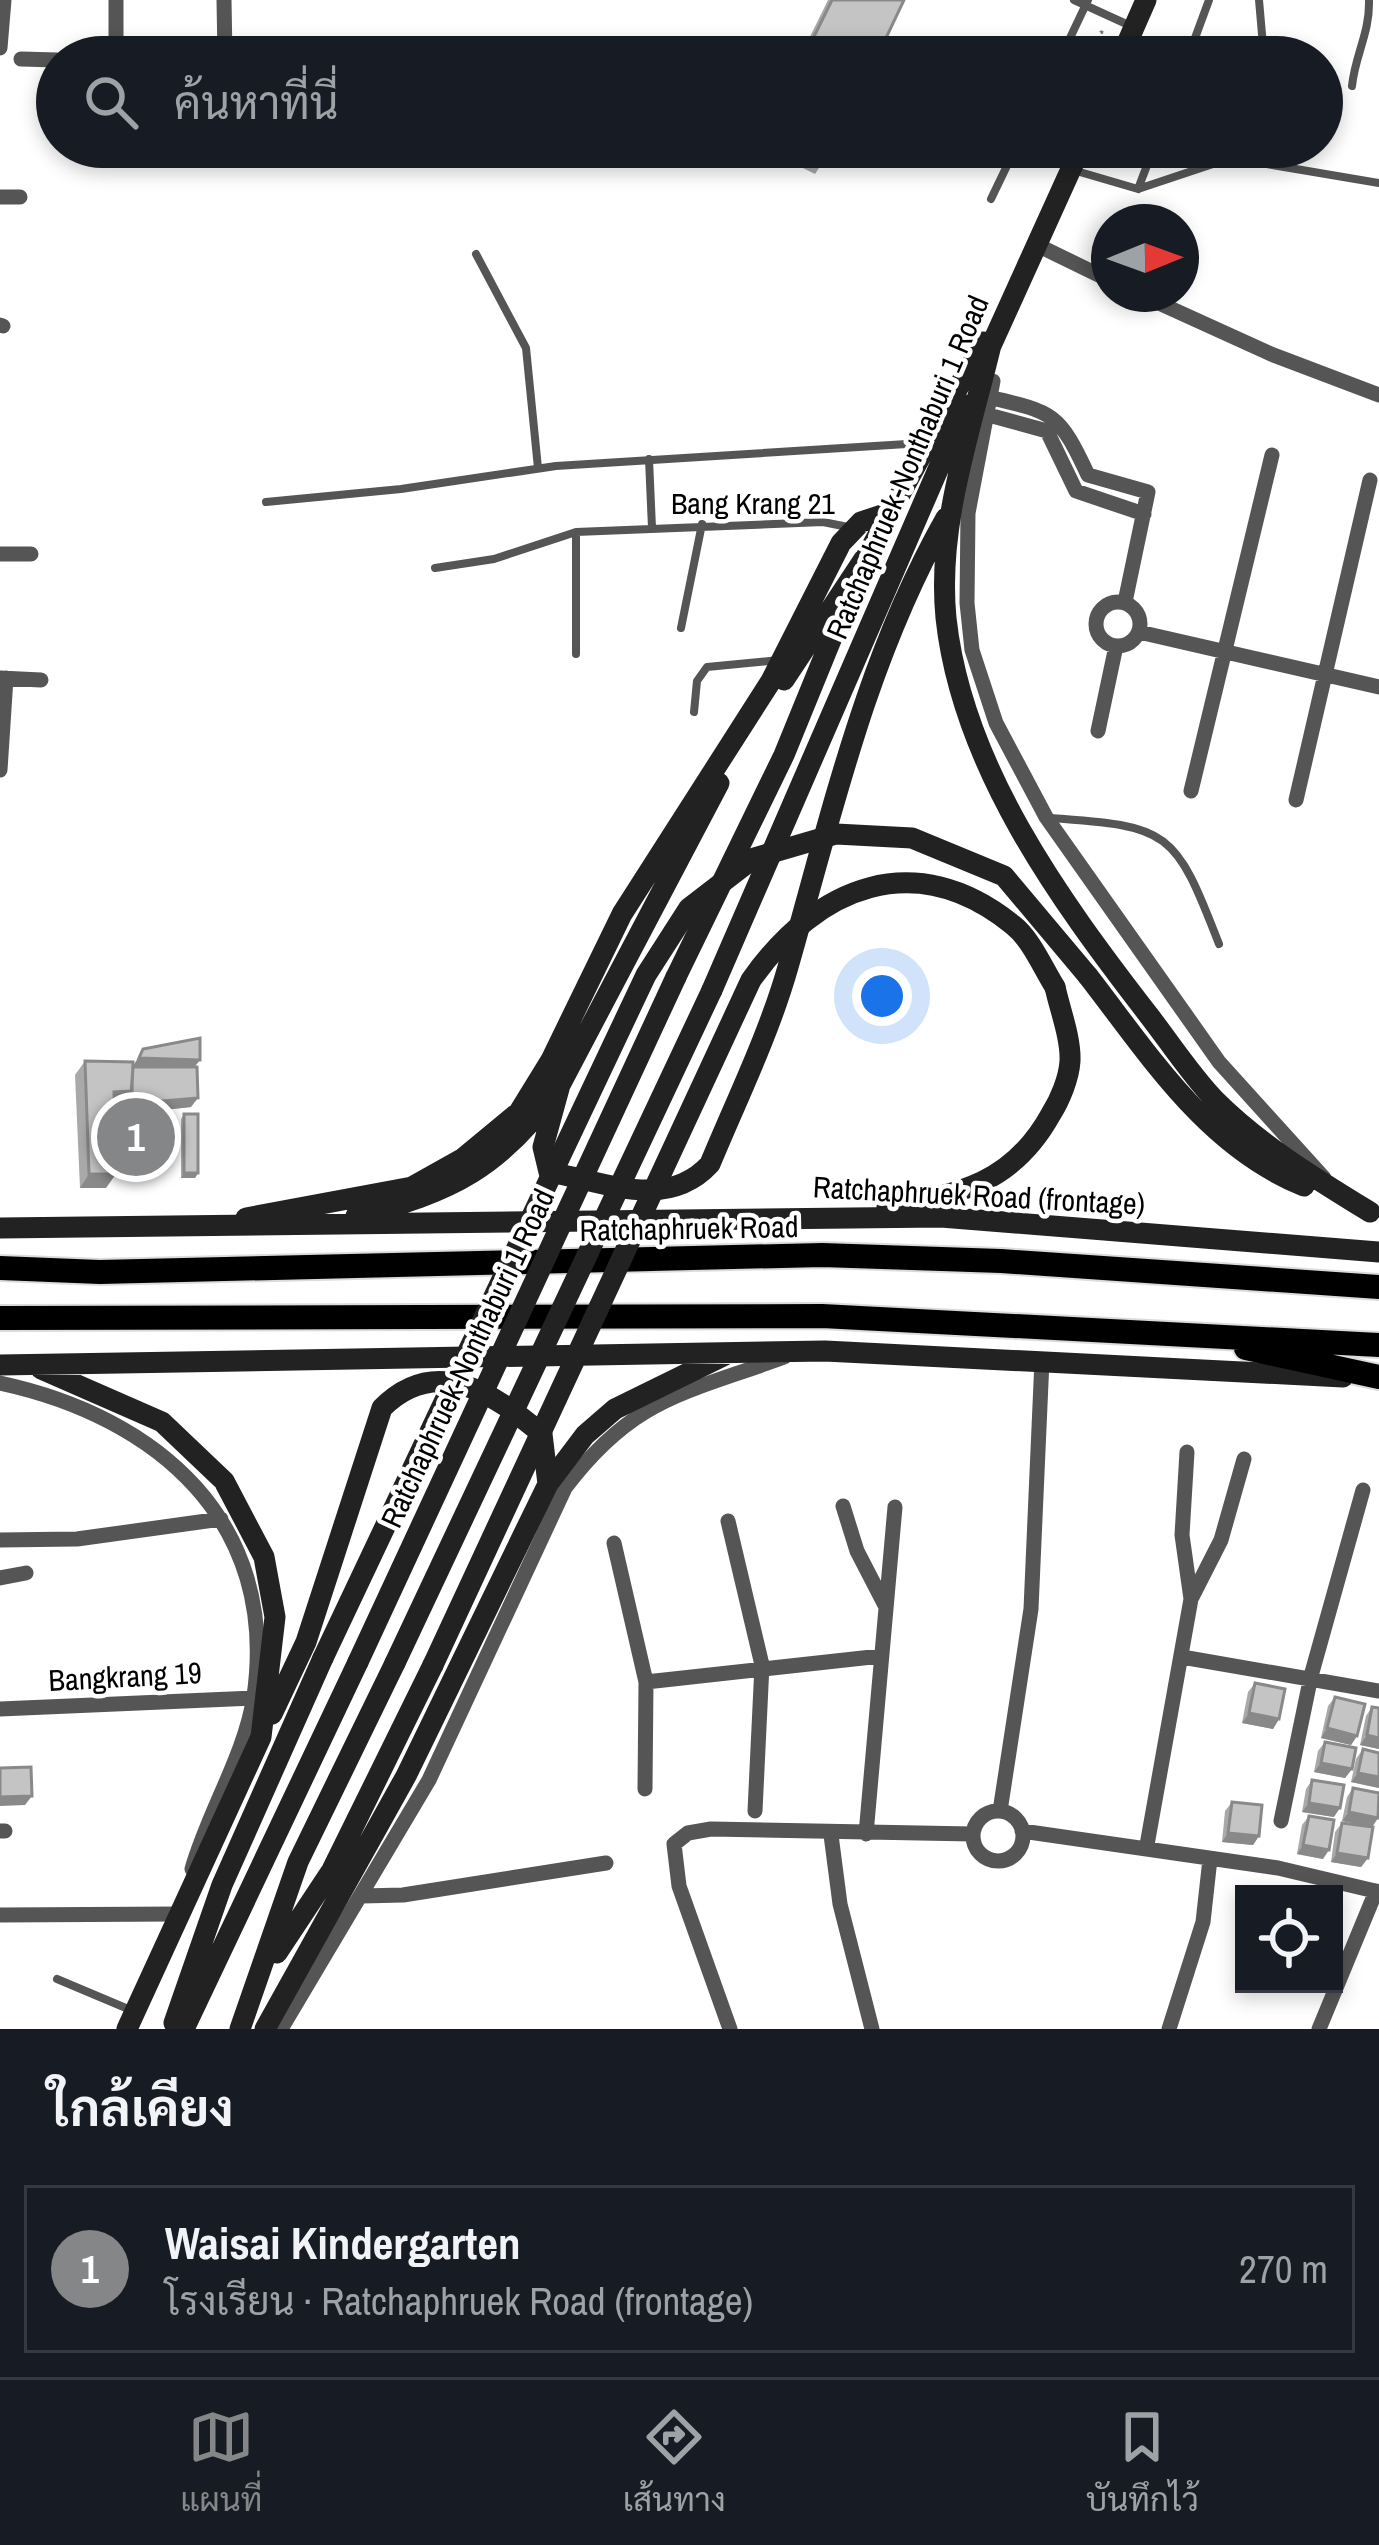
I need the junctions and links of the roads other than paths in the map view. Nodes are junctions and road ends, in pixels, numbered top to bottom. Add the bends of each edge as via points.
1 (4, 0) edge
2 (116, 0) edge
3 (224, 0) edge
4 (1074, 0) edge
5 (1146, 0) edge
6 (1209, 0) edge
7 (1259, 0) edge
8 (1368, 0) edge
9 (1379, 1) edge
10 (1087, 3) edge
11 (1134, 27) junction
12 (116, 36) edge
13 (225, 36) edge
14 (1071, 36) edge
15 (1130, 36) edge
16 (1195, 36) edge
17 (1262, 36) edge
18 (0, 48) edge
19 (21, 59) dead end
20 (36, 59) edge
21 (1352, 86) dead end
22 (1006, 168) edge
23 (1146, 168) edge
24 (1201, 168) edge
25 (1290, 168) edge
26 (1072, 169) joint
27 (1379, 183) edge
28 (1138, 189) junction
29 (0, 197) edge
30 (20, 197) dead end
31 (991, 199) dead end
32 (1035, 244) junction
33 (476, 254) dead end
34 (1091, 271) edge
35 (1014, 290) junction
36 (1179, 312) edge
37 (990, 349) junction
38 (1379, 395) edge
39 (987, 406) junction
40 (924, 443) junction
41 (1271, 455) dead end
42 (649, 459) junction
43 (538, 468) junction
44 (1370, 480) dead end
45 (266, 502) dead end
46 (952, 507) junction
47 (888, 514) junction
48 (1144, 514) junction
49 (702, 524) junction
50 (652, 528) junction
51 (853, 528) junction
52 (576, 532) junction
53 (0, 554) edge
54 (31, 554) dead end
55 (864, 559) junction
56 (435, 568) dead end
57 (1125, 602) junction
58 (681, 628) dead end
59 (1139, 632) junction
60 (1116, 646) junction
61 (1225, 651) junction
62 (576, 654) dead end
63 (781, 660) junction
64 (1325, 675) junction
65 (3, 678) edge
66 (41, 680) dead end
67 (1379, 687) edge
68 (694, 712) dead end
69 (1098, 731) dead end
70 (0, 770) edge
71 (1191, 791) dead end
72 (1296, 800) dead end
73 (1046, 817) junction
74 (1219, 944) dead end
75 (560, 1085) junction
76 (1335, 1191) junction
77 (1375, 1213) edge
78 (833, 1216) junction
79 (211, 1226) junction
80 (315, 1226) junction
81 (0, 1228) edge
82 (1379, 1252) edge
83 (0, 1268) edge
84 (1379, 1288) edge
85 (0, 1318) edge
86 (1162, 1330) junction
87 (1379, 1345) edge
88 (798, 1351) junction
89 (730, 1352) junction
90 (1042, 1360) junction
91 (0, 1365) edge
92 (35, 1366) junction
93 (1379, 1378) edge
94 (0, 1383) edge
95 (1187, 1452) dead end
96 (1244, 1459) dead end
97 (548, 1484) junction
98 (1364, 1490) dead end
99 (843, 1506) dead end
100 (895, 1507) dead end
101 (221, 1519) junction
102 (728, 1521) dead end
103 (0, 1540) edge
104 (614, 1543) dead end
105 (26, 1573) dead end
106 (0, 1578) edge
107 (1191, 1599) junction
108 (887, 1610) junction
109 (881, 1656) junction
110 (1182, 1657) junction
111 (762, 1665) junction
112 (1312, 1676) junction
113 (646, 1682) junction
114 (1379, 1691) edge
115 (254, 1698) junction
116 (0, 1709) edge
117 (261, 1737) junction
118 (645, 1789) dead end
119 (1000, 1810) junction
120 (755, 1811) dead end
121 (1281, 1821) dead end
122 (1022, 1831) junction
123 (866, 1834) junction
124 (972, 1834) junction
125 (831, 1835) junction
126 (1147, 1845) junction
127 (1210, 1859) junction
128 (606, 1863) dead end
129 (1377, 1892) edge
130 (362, 1896) junction
131 (180, 1907) junction
132 (0, 1915) edge
133 (263, 1973) junction
134 (57, 1979) dead end
135 (131, 2020) edge
136 (172, 2029) edge
137 (184, 2029) edge
138 (240, 2029) edge
139 (265, 2029) edge
140 (281, 2029) edge
141 (730, 2029) edge
142 (872, 2029) edge
143 (1169, 2029) edge
144 (1318, 2029) edge

1 - 18 street
2 - 12 street
3 - 13 street
4 - 10 lane
5 - 11 main road
6 - 16 lane
7 - 17 lane
8 - 9 lane
8 - 21 lane via 1369,36
10 - 11 lane
10 - 14 lane
11 - 15 main road
19 - 20 street
22 - 31 lane
23 - 28 lane
24 - 28 lane
25 - 27 lane
26 - 28 lane
26 - 32 main road
29 - 30 street
32 - 34 street
32 - 35 main road
33 - 43 lane via 526,348
35 - 37 main road, Ratchaphruek-Nonthaburi 1 Road
35 - 39 street
35 - 40 main road, Ratchaphruek-Nonthaburi 1 Road
36 - 38 street
37 - 46 main road
37 - 133 main road, Ratchaphruek-Nonthaburi 1 Road, bridge via 712,990 298,1862
39 - 48 street via 1047,431 1076,491
39 - 48 street via 1049,411 1088,475 1148,492
39 - 73 street via 968,513 972,650 996,723
40 - 42 lane
40 - 47 main road, Ratchaphruek-Nonthaburi 1 Road
41 - 61 street
42 - 43 lane
42 - 50 lane
43 - 45 lane
44 - 64 street
46 - 75 main road via 886,640 782,985 710,1164 671,1192 549,1172 543,1147
46 - 76 main road via 946,616 956,681 982,755 1022,831 1105,958 1214,1099
47 - 51 main road
47 - 55 main road, Ratchaphruek-Nonthaburi 1 Road
48 - 57 street
49 - 50 lane, Bang Krang 21
49 - 51 lane, Bang Krang 21
49 - 58 lane
50 - 52 lane, Bang Krang 21
51 - 63 main road
52 - 56 lane, Bang Krang 21
52 - 62 lane
53 - 54 street
55 - 75 main road via 730,763
55 - 137 main road, Ratchaphruek-Nonthaburi 1 Road, bridge via 784,755
57 - 59 street via 1137,611
57 - 60 street via 1111,602 1097,619 1099,634
59 - 60 street
59 - 61 street
60 - 69 street
61 - 64 street
61 - 71 street
63 - 68 lane via 707,667
63 - 79 main road via 622,914 519,1112 412,1187
64 - 67 street
64 - 72 street
65 - 66 street
65 - 70 street
73 - 74 lane via 1128,823 1165,839 1197,887
73 - 76 street via 1219,1062
75 - 80 main road via 528,1130 462,1181 429,1198
76 - 77 main road
77 - 136 main road, bridge via 1296,1183 1188,1106 1004,876 912,838 836,834 754,858 689,908 646,976 323,1658 222,1885
78 - 80 main road, Ratchaphruek Road (frontage)
78 - 82 main road, Ratchaphruek Road (frontage) via 996,1220
78 - 133 main road, bridge via 945,1197 1006,1172 1036,1142 1059,1101 1070,1060 1055,987 1016,927 949,887 896,880 837,898 782,937 751,980 433,1665 332,1870
79 - 80 main road, Ratchaphruek Road (frontage)
79 - 81 main road, Ratchaphruek Road (frontage)
83 - 84 main road, Ratchaphruek Road via 822,1255
85 - 86 main road via 822,1316
86 - 87 main road
86 - 93 main road
88 - 89 main road
88 - 90 main road
88 - 130 street via 686,1388 597,1445 565,1488 429,1780
89 - 92 main road
89 - 97 main road via 615,1408
90 - 93 main road
90 - 119 street via 1030,1609
91 - 92 main road
92 - 117 main road via 162,1422 224,1481 264,1558 274,1616
94 - 101 street via 145,1439 205,1493
95 - 107 street via 1182,1535
96 - 107 street via 1221,1540
97 - 117 main road via 542,1434 506,1404 443,1379 399,1391 382,1408 306,1642
97 - 139 main road via 406,1776
98 - 112 street
99 - 108 street
100 - 108 street
101 - 103 street
101 - 115 street via 244,1562 258,1619
102 - 111 street
104 - 113 street
105 - 106 street
107 - 110 street
108 - 109 street
109 - 111 street
109 - 123 street
110 - 112 street
110 - 126 street
111 - 113 street
111 - 120 street
112 - 114 street
112 - 121 street
113 - 118 street
115 - 116 street, Bangkrang 19
115 - 131 street
117 - 131 main road
119 - 122 street
119 - 124 street via 987,1813
122 - 124 street via 1021,1845 999,1861 975,1848
122 - 126 street
123 - 124 street
123 - 125 street
125 - 141 street via 712,1829 674,1844 679,1886
125 - 142 street
126 - 127 street
127 - 129 street
127 - 143 street via 1203,1922
128 - 130 street
129 - 144 street
130 - 140 street
131 - 132 street
131 - 135 main road
133 - 138 main road, Ratchaphruek-Nonthaburi 1 Road
134 - 135 lane

